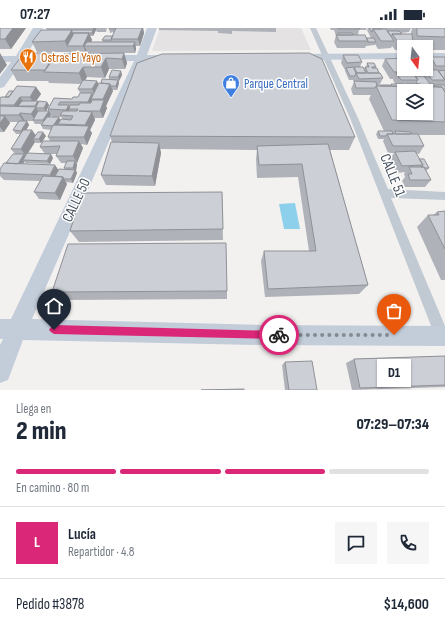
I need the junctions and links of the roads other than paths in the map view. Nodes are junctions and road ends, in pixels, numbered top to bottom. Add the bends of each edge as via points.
1 (38, 28) edge
2 (152, 28) edge
3 (312, 28) edge
4 (397, 56) edge
5 (433, 56) edge
6 (445, 56) edge
7 (288, 57) edge
8 (326, 57) junction
9 (95, 58) edge
10 (141, 58) junction
11 (179, 58) edge
12 (0, 59) edge
13 (19, 59) junction
14 (50, 59) edge
15 (0, 86) edge
16 (384, 193) junction
17 (445, 196) edge
18 (9, 329) edge
19 (444, 336) edge
20 (0, 372) edge

1 - 13 street
2 - 10 street, CALLE 50
3 - 8 street, CALLE 51
4 - 8 street
5 - 6 street
7 - 8 street
8 - 16 street, CALLE 51
9 - 10 street
10 - 11 street
10 - 18 street, CALLE 50
12 - 13 street
13 - 14 street
13 - 15 street
16 - 17 street
16 - 19 street, CALLE 51
18 - 19 street
18 - 20 street, CALLE 50

